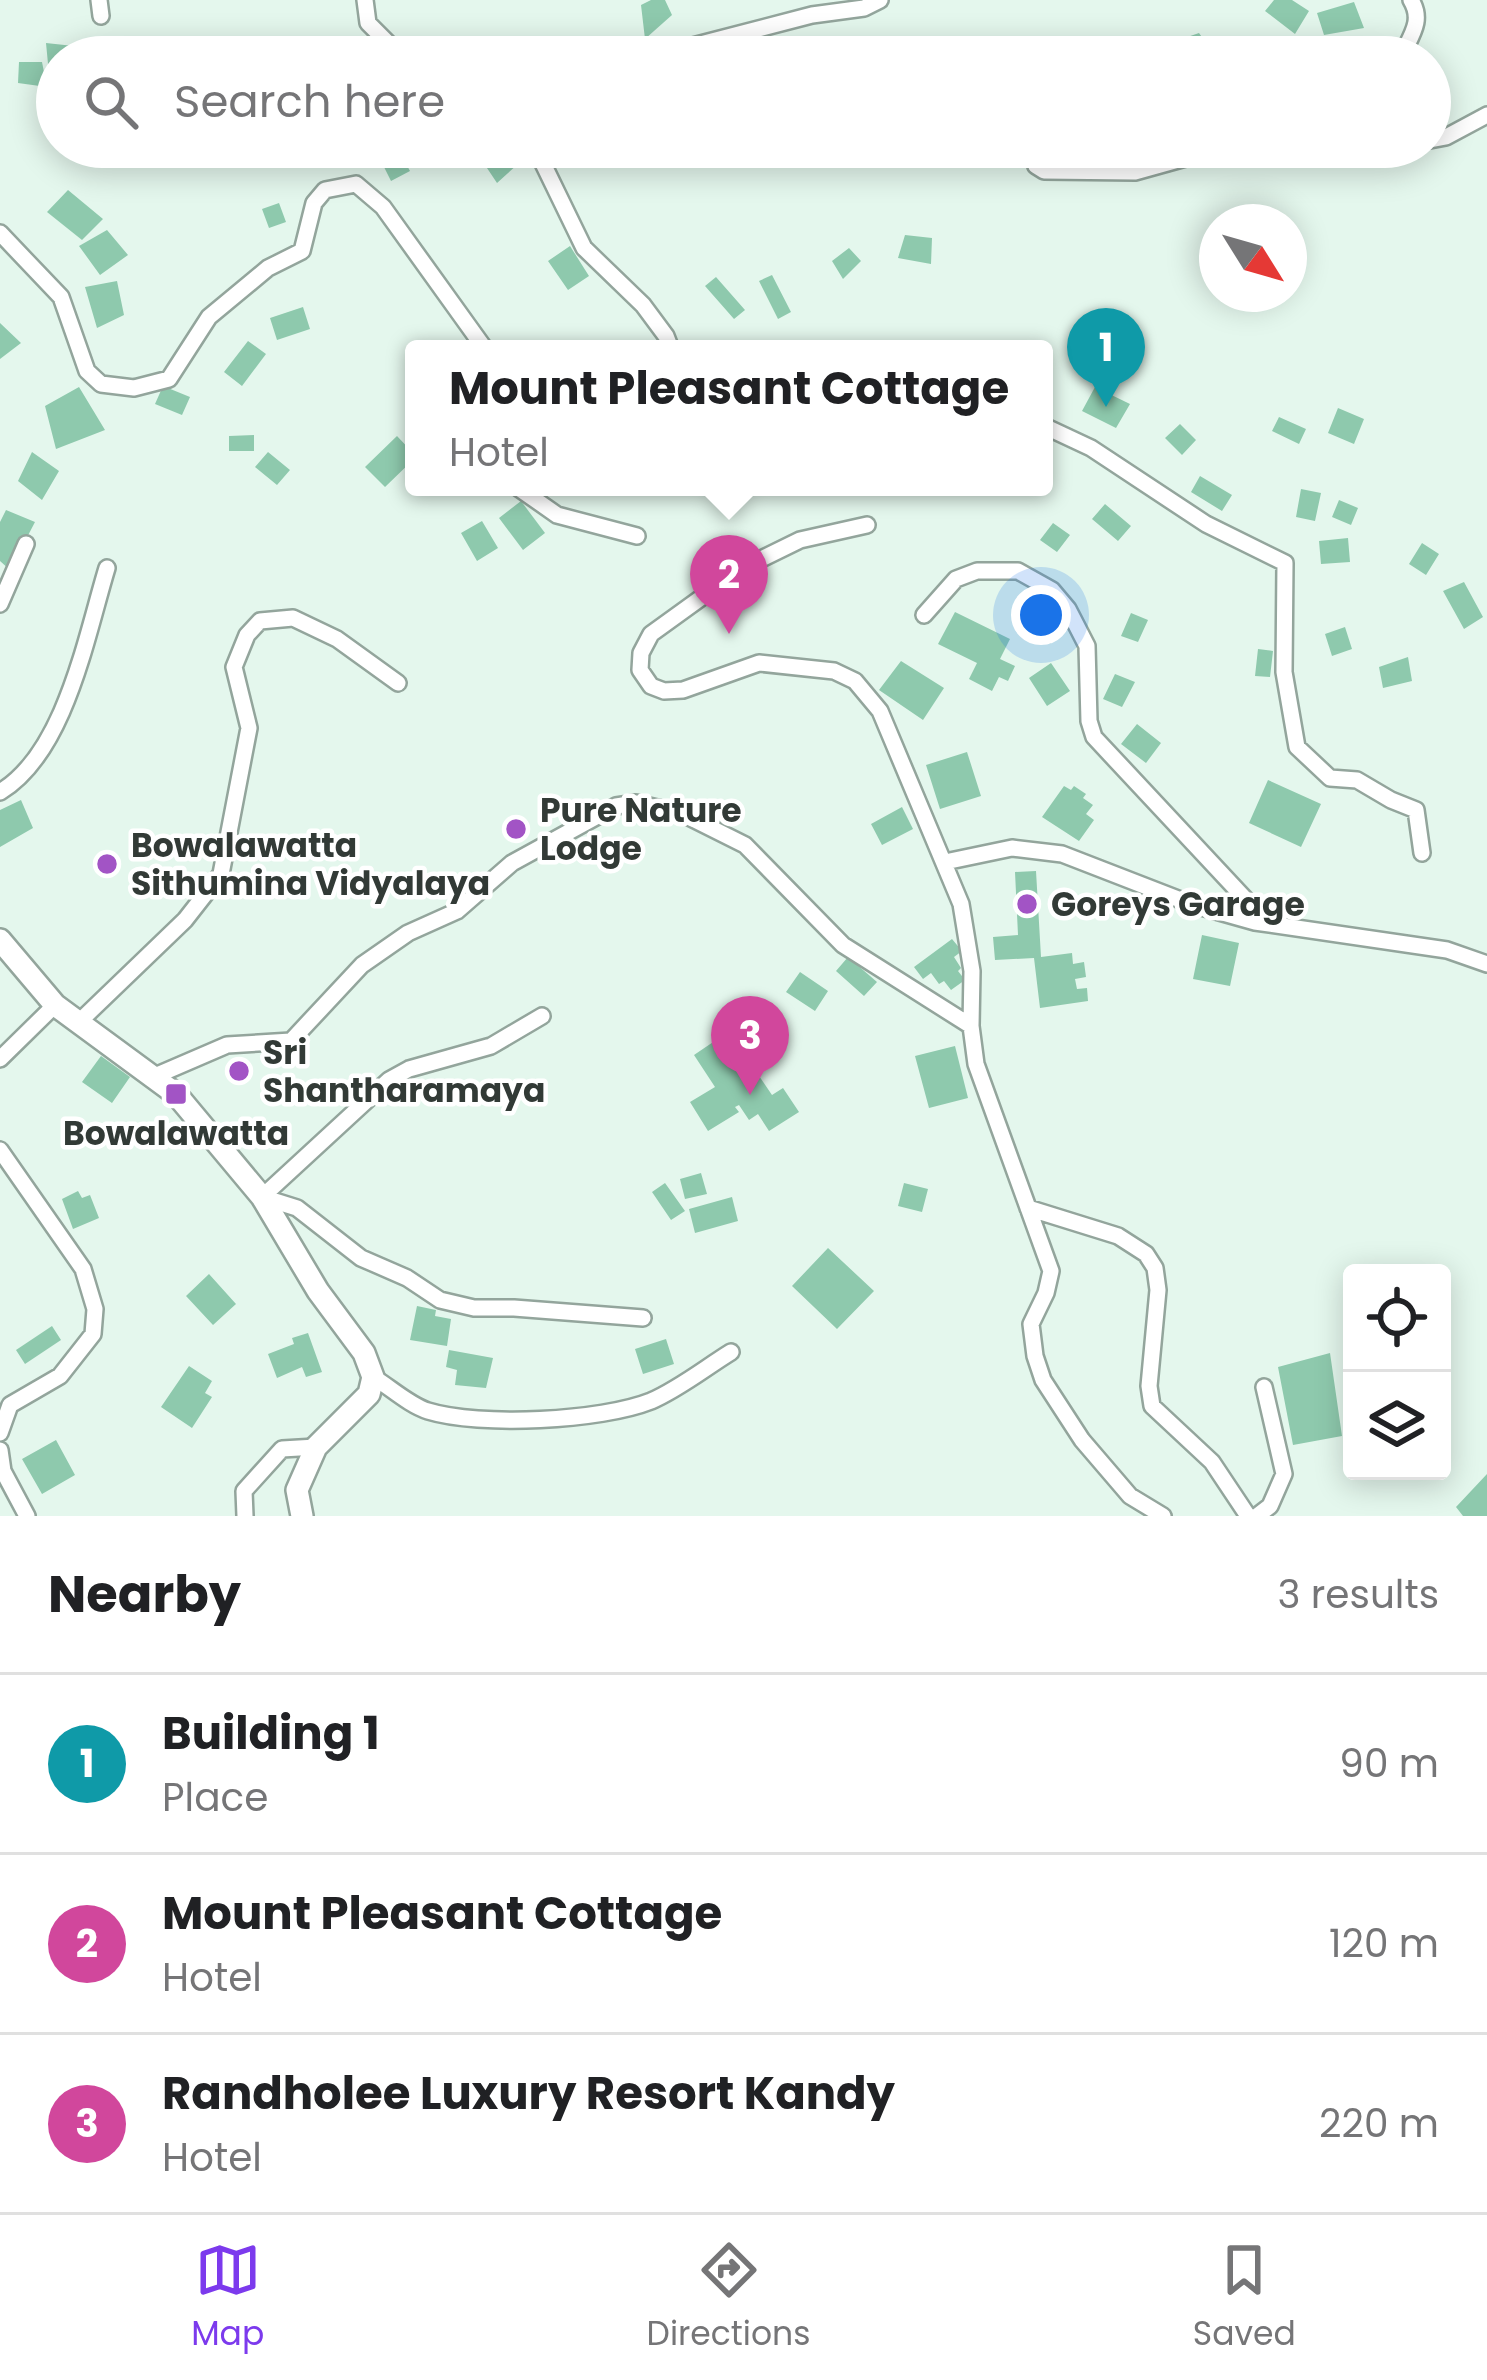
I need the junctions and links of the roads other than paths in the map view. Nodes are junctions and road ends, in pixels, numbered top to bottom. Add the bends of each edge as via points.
1 (365, 0) edge
2 (880, 0) edge
3 (1411, 0) edge
4 (381, 36) edge
5 (734, 36) edge
6 (1412, 36) edge
7 (1487, 115) edge
8 (1451, 134) edge
9 (545, 168) edge
10 (1039, 168) edge
11 (1149, 168) edge
12 (0, 233) edge
13 (479, 340) edge
14 (668, 340) edge
15 (1053, 430) edge
16 (530, 496) edge
17 (866, 525) dead end
18 (637, 536) dead end
19 (26, 544) dead end
20 (107, 568) dead end
21 (0, 604) edge
22 (924, 614) dead end
23 (398, 683) dead end
24 (0, 766) edge
25 (4, 790) edge
26 (1422, 853) dead end
27 (945, 862) junction
28 (1255, 922) junction
29 (0, 940) edge
30 (1487, 964) edge
31 (55, 1005) junction
32 (542, 1016) dead end
33 (78, 1023) junction
34 (971, 1026) junction
35 (0, 1059) edge
36 (155, 1076) junction
37 (0, 1150) edge
38 (262, 1197) junction
39 (1028, 1208) junction
40 (643, 1318) dead end
41 (731, 1352) dead end
42 (373, 1377) junction
43 (1264, 1387) dead end
44 (0, 1433) edge
45 (316, 1447) junction
46 (0, 1450) edge
47 (27, 1516) edge
48 (244, 1516) edge
49 (302, 1516) edge
50 (1163, 1516) edge
51 (1253, 1516) edge

1 - 4 street via 368,23
2 - 5 street
3 - 6 street
7 - 8 street
9 - 14 street via 584,248
10 - 11 street
12 - 13 street via 61,297 87,371 101,384 134,388 169,379 209,317 302,251 325,190 356,184 383,207
15 - 26 street via 1285,562 1283,672 1297,747 1330,778 1357,780 1416,810
16 - 18 street via 557,514
17 - 27 street via 800,540 742,569 651,634 640,670 664,691 759,663 834,671 854,681 880,711
19 - 21 street
20 - 25 street via 59,721
22 - 28 street via 956,579 977,571 1018,571 1052,590 1087,646 1094,737 1250,904
23 - 33 street via 293,618 260,622 247,635 234,667 249,728 221,874
24 - 25 street
27 - 28 street via 1012,848 1062,854
27 - 34 street via 972,971
28 - 30 street via 1447,950
29 - 31 street
31 - 33 street
31 - 35 street
32 - 38 street via 491,1046 389,1080
33 - 36 street
34 - 36 street via 843,945 745,845 683,814 636,803 616,806 512,863 457,911 408,932 362,965 291,1041 227,1045
34 - 39 street via 976,1064
36 - 38 street
37 - 44 street via 83,1269 94,1309 93,1334 60,1376 10,1405
38 - 40 street via 297,1208 361,1258 440,1300
38 - 42 street
39 - 50 street via 1051,1271 1030,1324 1042,1380 1130,1496
39 - 51 street via 1118,1236 1146,1255 1158,1290 1152,1406 1212,1462
41 - 42 street via 629,1409 550,1420 426,1411
42 - 45 street via 369,1394
43 - 51 street via 1284,1474 1270,1506
45 - 48 street via 282,1449 244,1491
45 - 49 street via 297,1490
46 - 47 street

